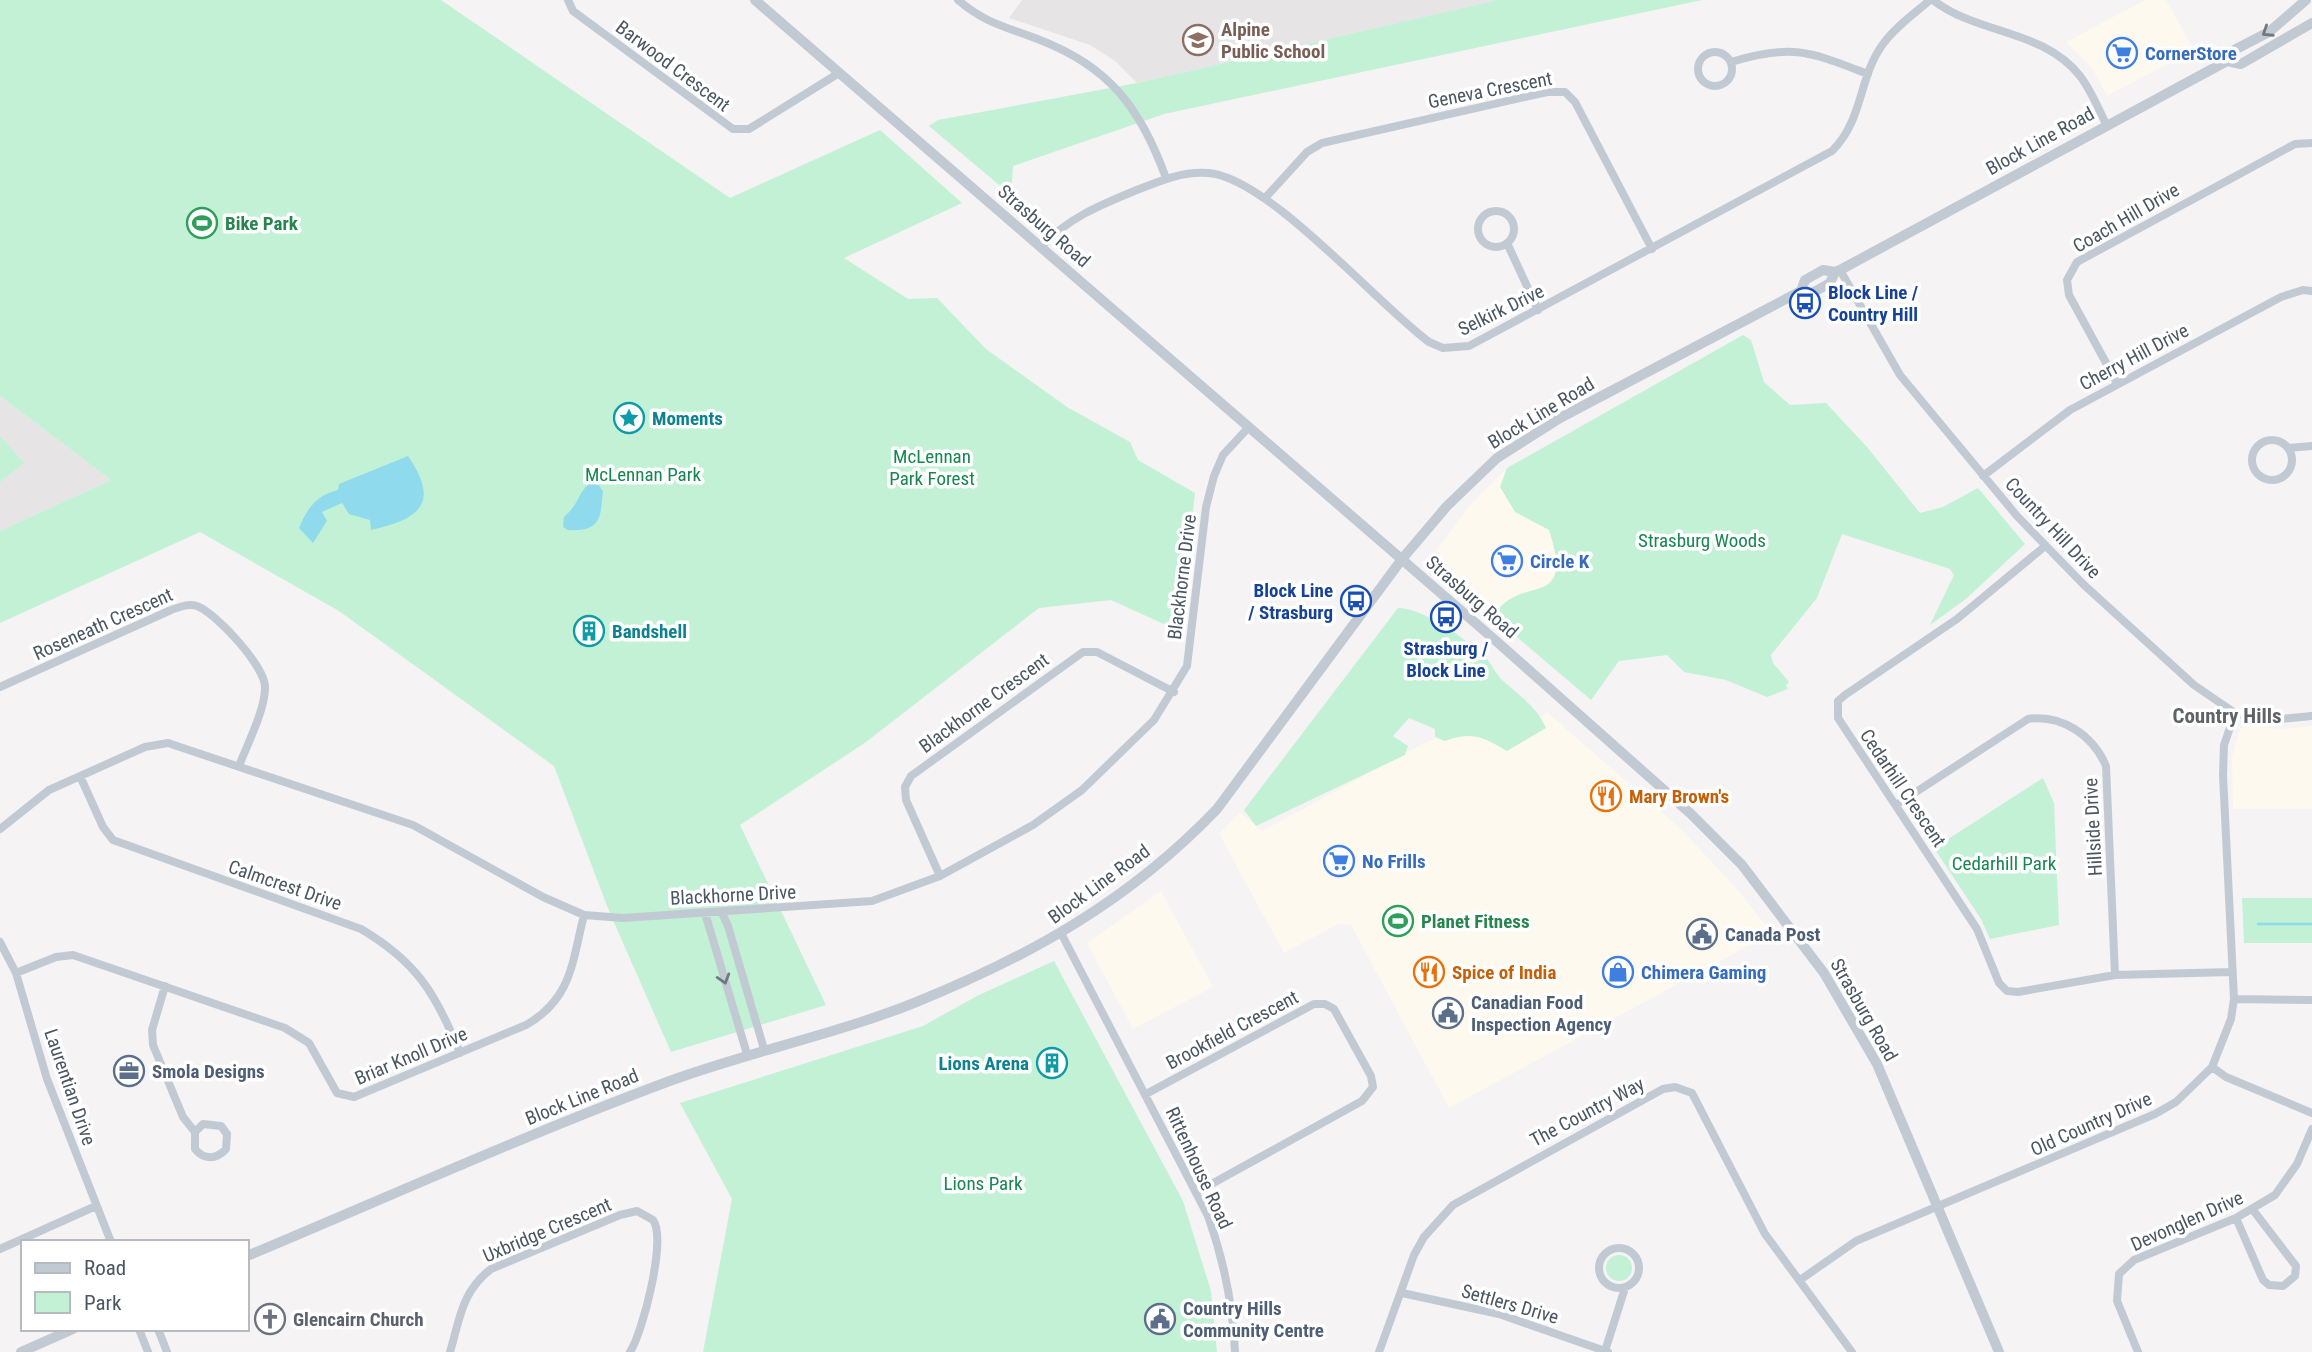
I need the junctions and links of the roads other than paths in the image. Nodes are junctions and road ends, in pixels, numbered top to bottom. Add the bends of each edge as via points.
1 (568, 0) edge
2 (755, 0) edge
3 (958, 0) edge
4 (1932, 0) edge
5 (2306, 0) edge
6 (2312, 23) edge
7 (2227, 61) junction
8 (1731, 62) junction
9 (839, 72) junction
10 (1868, 74) junction
11 (2106, 124) junction
12 (2312, 143) edge
13 (1166, 178) junction
14 (1266, 197) junction
15 (1507, 243) junction
16 (1042, 246) junction
17 (1651, 249) junction
18 (1837, 271) junction
19 (2312, 291) edge
20 (1538, 310) junction
21 (2118, 383) junction
22 (1248, 428) junction
23 (2312, 446) edge
24 (2288, 448) junction
25 (1983, 476) junction
26 (2044, 547) junction
27 (1402, 559) junction
28 (0, 687) edge
29 (1174, 692) junction
30 (2235, 713) junction
31 (2312, 716) edge
32 (239, 766) junction
33 (80, 776) junction
34 (1896, 805) junction
35 (0, 829) edge
36 (940, 876) junction
37 (722, 912) junction
38 (705, 913) junction
39 (584, 915) junction
40 (1062, 934) junction
41 (0, 942) edge
42 (2231, 972) junction
43 (16, 973) junction
44 (2115, 975) junction
45 (165, 986) junction
46 (2234, 999) junction
47 (2312, 1000) edge
48 (764, 1049) junction
49 (460, 1053) junction
50 (747, 1054) junction
51 (2212, 1068) junction
52 (1146, 1094) junction
53 (2312, 1113) edge
54 (2312, 1129) edge
55 (195, 1132) junction
56 (1197, 1192) junction
57 (96, 1206) junction
58 (1938, 1207) junction
59 (2253, 1210) junction
60 (2236, 1218) junction
61 (110, 1240) edge
62 (0, 1249) edge
63 (248, 1256) edge
64 (1800, 1280) junction
65 (1625, 1288) junction
66 (1402, 1293) junction
67 (68, 1331) edge
68 (140, 1331) edge
69 (159, 1331) edge
70 (1606, 1351) edge
71 (21, 1352) edge
72 (148, 1352) edge
73 (167, 1352) edge
74 (450, 1352) edge
75 (630, 1352) edge
76 (1235, 1352) edge
77 (1379, 1352) edge
78 (1852, 1352) edge
79 (1999, 1352) edge
80 (2138, 1352) edge

1 - 9 street, Barwood Crescent via 573,11 733,130 749,129
2 - 9 street, Strasburg Road
3 - 13 street via 1001,29 1072,52 1101,73 1139,116
4 - 10 street, Selkirk Drive via 1882,45
4 - 11 street via 1968,21 2046,47 2080,76
5 -> 7 street, Block Line Road via 2269,32 2236,49
6 - 7 street, Block Line Road via 2241,64
7 - 11 street, Block Line Road
8 - 8 street via 1711,52 1698,62 1699,78 1711,86 1726,83
8 - 10 street via 1775,51 1806,51
9 - 16 street, Strasburg Road
10 - 17 street, Selkirk Drive via 1850,131 1832,151
11 - 18 street, Block Line Road
12 - 21 street, Coach Hill Drive via 2295,144 2077,262 2067,280 2069,295
13 - 14 street, Selkirk Drive via 1210,173 1230,177
13 - 16 street, Selkirk Drive via 1082,213
14 - 17 street, Geneva Crescent via 1307,152 1322,143 1565,92 1575,102
14 - 20 street, Selkirk Drive via 1429,342 1443,348 1469,346
15 - 15 street via 1514,228 1509,216 1497,211 1483,216 1478,230 1486,244
15 - 20 street
16 - 22 street, Strasburg Road
17 - 20 street, Selkirk Drive
18 - 25 street, Country Hill Drive via 1900,375
18 - 27 street, Block Line Road via 1824,270 1805,280 1801,290 1524,439 1476,477
19 - 21 street, Cherry Hill Drive via 2281,297
21 - 25 street, Cherry Hill Drive via 2070,410
22 - 27 street, Strasburg Road
22 - 29 street, Blackhorne Drive via 1223,455 1214,476 1206,507 1187,666
23 - 24 street
24 - 24 street via 2277,440 2258,445 2252,454 2255,471 2268,479 2284,476 2292,460
25 - 26 street, Country Hill Drive
26 - 30 street, Country Hill Drive via 2194,685
26 - 34 street, Cedarhill Crescent via 1958,619 1838,701 1838,718
27 - 40 street, Block Line Road via 1217,809 1164,859
27 - 58 street, Strasburg Road via 1612,743 1742,865 1824,973 1877,1064
28 - 32 street, Roseneath Crescent via 170,610 194,605 211,614 264,678 264,698
29 - 36 street, Blackhorne Drive via 1130,746 1083,790 1000,846
29 - 36 street, Blackhorne Crescent via 1097,652 1083,652 911,776 905,787 906,800
30 - 31 street, Country Hill Drive via 2270,720
30 - 42 street, Old Country Drive via 2223,760
32 - 33 street, Blackhorne Drive via 177,745 158,744
32 - 39 street, Blackhorne Drive via 413,825
33 - 35 street, Blackhorne Drive via 49,790
33 - 49 street, Calmcrest Drive via 113,840 361,929 387,944 427,984
34 - 44 street, Cedarhill Crescent via 1977,929 1999,983 2007,990
34 - 44 street, Hillside Drive via 2028,719 2046,716 2070,725 2096,748 2106,766
36 - 37 street, Blackhorne Drive via 872,901
37 - 38 street, Blackhorne Drive
37 - 48 street
38 - 39 street, Blackhorne Drive via 623,918
38 -> 50 street
39 - 49 street, Briar Knoll Drive via 565,987 550,1009 526,1025
40 - 48 street, Block Line Road via 914,1003
40 - 52 street, Rittenhouse Road
41 - 43 street, Laurentian Drive
42 - 44 street, Cedarhill Crescent
42 - 46 street, Old Country Drive
43 - 45 street, Briar Knoll Drive via 73,955
43 - 57 street, Laurentian Drive via 47,1079
45 - 49 street, Briar Knoll Drive via 299,1034 309,1043 330,1086 345,1097
45 - 55 street via 152,1030 153,1045 183,1116
46 - 47 street
46 - 51 street, Old Country Drive via 2225,1040
48 - 50 street, Block Line Road
50 - 63 street, Block Line Road via 610,1104
51 - 53 street
51 - 58 street, Old Country Drive via 2176,1102 2155,1114
52 - 56 street, Rittenhouse Road
52 - 56 street, Brookfield Crescent via 1314,1003 1334,1009 1371,1076 1373,1087 1364,1100
54 - 59 street, Devonglen Drive via 2297,1164 2275,1195
55 - 55 street via 193,1144 199,1154 214,1158 226,1149 227,1134 221,1126 203,1124
56 - 76 street, Rittenhouse Road via 1223,1263 1233,1309
57 - 61 street, Laurentian Drive
57 - 62 street
58 - 64 street, Old Country Drive via 1856,1241
58 - 79 street, Strasburg Road
59 - 60 street, Devonglen Drive
59 - 60 street via 2296,1266 2295,1276 2283,1286 2263,1280
60 - 80 street, Devonglen Drive via 2134,1260 2119,1274 2116,1301
64 - 66 street, The Country Way via 1765,1234 1692,1094 1675,1087 1663,1089 1453,1205 1424,1237
64 - 78 street, The Country Way
65 - 65 street via 1638,1276 1637,1259 1626,1249 1611,1250 1600,1260 1599,1275 1610,1287
65 - 70 street
66 - 70 street, Settlers Drive via 1499,1314
66 - 77 street, The Country Way
67 - 71 street
68 - 72 street
69 - 73 street
74 - 75 street, Uxbridge Crescent via 467,1292 477,1279 491,1269 637,1211 653,1220 658,1237 642,1328

